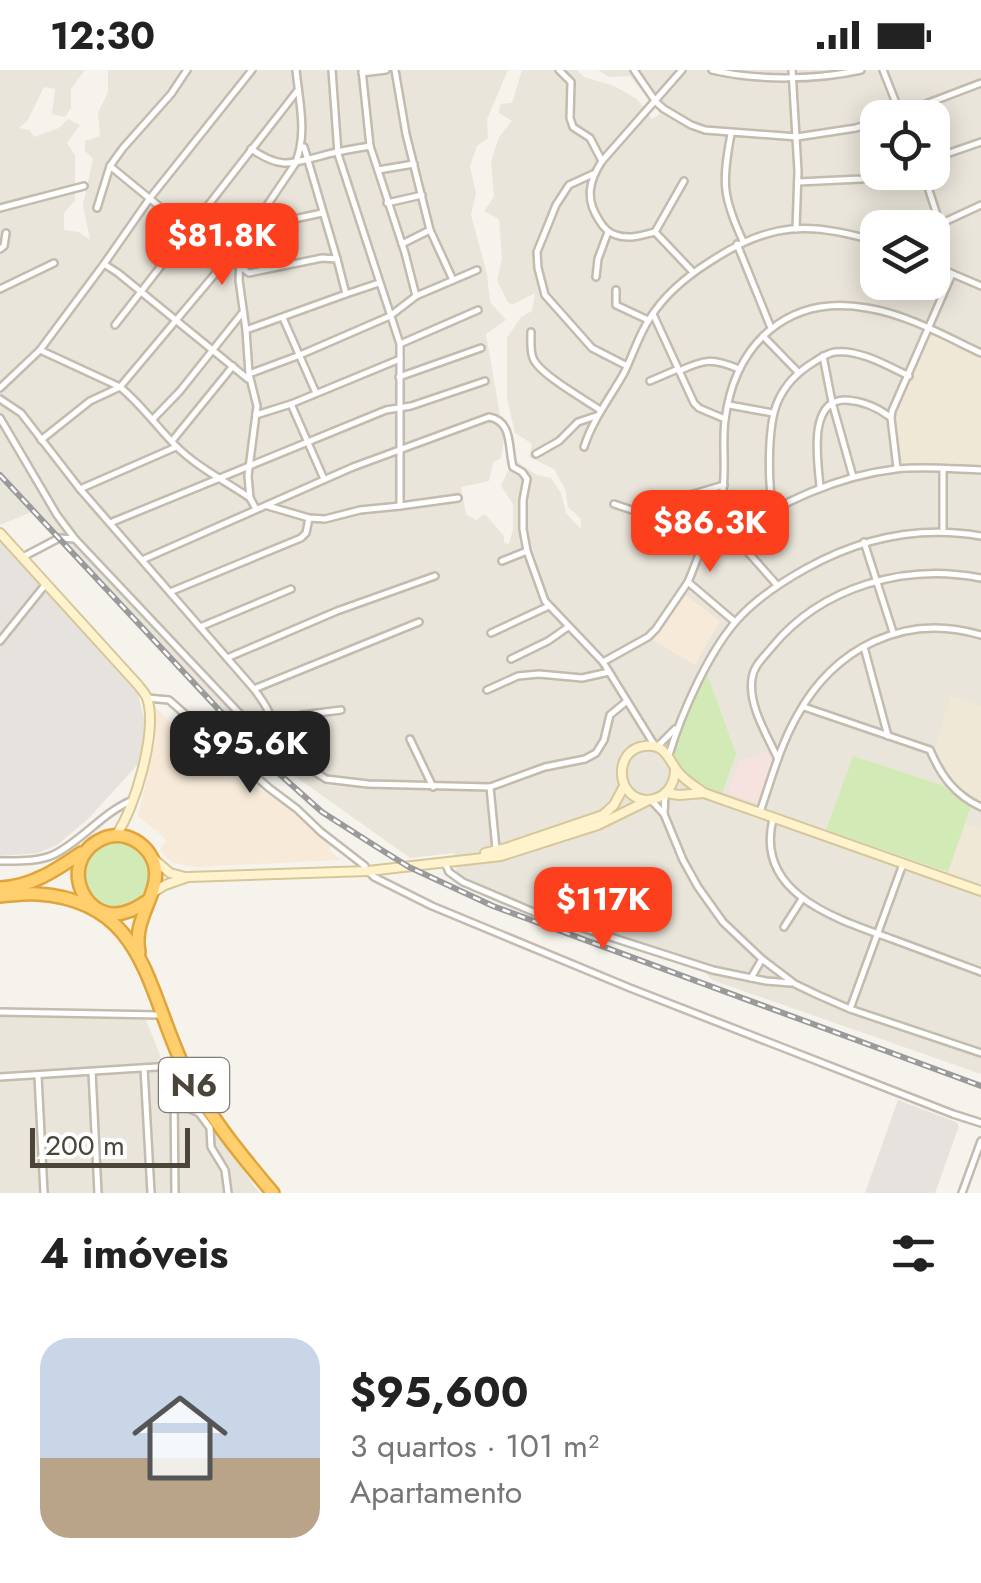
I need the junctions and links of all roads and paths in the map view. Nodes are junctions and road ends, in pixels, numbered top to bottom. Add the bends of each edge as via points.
1 (187, 70) edge
2 (252, 70) edge
3 (296, 70) edge
4 (332, 70) edge
5 (386, 70) edge
6 (395, 70) edge
7 (559, 70) edge
8 (634, 70) edge
9 (682, 70) edge
10 (712, 70) edge
11 (862, 70) edge
12 (883, 70) edge
13 (362, 71) edge
14 (792, 74) edge
15 (981, 83) edge
16 (298, 90) junction
17 (895, 100) edge
18 (940, 100) edge
19 (656, 102) junction
20 (860, 127) edge
21 (730, 134) junction
22 (796, 138) junction
23 (302, 142) junction
24 (981, 142) edge
25 (370, 146) junction
26 (251, 150) junction
27 (338, 152) junction
28 (950, 153) edge
29 (306, 160) junction
30 (602, 162) junction
31 (296, 164) junction
32 (414, 164) junction
33 (110, 166) junction
34 (378, 170) junction
35 (593, 174) junction
36 (860, 179) edge
37 (684, 181) dead end
38 (798, 182) junction
39 (84, 186) dead end
40 (422, 195) junction
41 (150, 198) junction
42 (387, 204) junction
43 (981, 205) edge
44 (0, 208) edge
45 (97, 208) dead end
46 (322, 213) junction
47 (950, 219) edge
48 (251, 228) junction
49 (796, 229) junction
50 (188, 230) junction
51 (430, 230) junction
52 (608, 232) junction
53 (655, 232) junction
54 (6, 233) dead end
55 (860, 237) edge
56 (243, 241) junction
57 (740, 242) junction
58 (331, 244) junction
59 (402, 244) junction
60 (0, 249) edge
61 (227, 257) junction
62 (322, 258) junction
63 (337, 259) junction
64 (54, 263) dead end
65 (104, 264) junction
66 (239, 268) junction
67 (477, 270) dead end
68 (693, 272) junction
69 (248, 273) junction
70 (952, 274) joint
71 (596, 278) dead end
72 (239, 280) junction
73 (454, 280) junction
74 (379, 283) junction
75 (981, 286) edge
76 (0, 289) edge
77 (616, 290) dead end
78 (140, 292) junction
79 (346, 294) junction
80 (416, 296) junction
81 (478, 310) dead end
82 (243, 312) junction
83 (390, 316) junction
84 (651, 317) junction
85 (283, 318) junction
86 (175, 321) junction
87 (115, 325) dead end
88 (771, 328) junction
89 (928, 328) junction
90 (246, 330) junction
91 (531, 332) dead end
92 (764, 336) junction
93 (400, 344) junction
94 (482, 348) dead end
95 (212, 349) junction
96 (40, 350) junction
97 (981, 352) edge
98 (247, 353) junction
99 (300, 355) junction
100 (823, 356) junction
101 (400, 359) junction
102 (231, 364) junction
103 (627, 366) junction
104 (739, 369) junction
105 (678, 370) junction
106 (798, 372) junction
107 (909, 376) junction
108 (249, 377) junction
109 (399, 378) junction
110 (485, 381) dead end
111 (650, 381) dead end
112 (120, 387) junction
113 (0, 388) edge
114 (316, 393) junction
115 (0, 399) edge
116 (832, 402) junction
117 (291, 404) junction
118 (729, 405) junction
119 (398, 409) junction
120 (598, 413) junction
121 (774, 413) junction
122 (256, 415) junction
123 (0, 418) edge
124 (891, 418) junction
125 (726, 419) junction
126 (152, 420) junction
127 (41, 440) junction
128 (306, 442) junction
129 (174, 444) junction
130 (584, 446) dead end
131 (400, 451) junction
132 (536, 454) dead end
133 (250, 464) junction
134 (943, 468) junction
135 (897, 469) junction
136 (981, 470) edge
137 (854, 477) junction
138 (217, 478) junction
139 (324, 480) junction
140 (724, 485) junction
141 (820, 487) junction
142 (80, 489) junction
143 (250, 498) junction
144 (458, 498) dead end
145 (614, 504) dead end
146 (265, 505) junction
147 (400, 506) junction
148 (256, 509) junction
149 (773, 509) junction
150 (309, 518) junction
151 (712, 520) junction
152 (110, 523) junction
153 (943, 531) junction
154 (0, 533) edge
155 (731, 533) junction
156 (981, 536) edge
157 (75, 539) junction
158 (864, 542) junction
159 (527, 550) junction
160 (22, 557) junction
161 (142, 560) junction
162 (502, 561) dead end
163 (436, 576) dead end
164 (981, 578) edge
165 (876, 580) junction
166 (688, 582) junction
167 (46, 583) junction
168 (776, 585) junction
169 (292, 589) dead end
170 (170, 592) junction
171 (549, 606) junction
172 (419, 622) dead end
173 (735, 622) junction
174 (200, 627) junction
175 (568, 627) junction
176 (893, 632) junction
177 (491, 633) dead end
178 (981, 636) edge
179 (0, 641) edge
180 (864, 647) junction
181 (226, 658) junction
182 (511, 659) dead end
183 (603, 662) junction
184 (610, 672) junction
185 (254, 688) junction
186 (487, 690) dead end
187 (147, 698) junction
188 (627, 702) junction
189 (803, 706) junction
190 (342, 710) dead end
191 (274, 723) junction
192 (678, 727) junction
193 (272, 736) junction
194 (888, 736) junction
195 (410, 740) dead end
196 (656, 746) junction
197 (669, 754) junction
198 (778, 758) junction
199 (675, 769) junction
200 (624, 786) junction
201 (434, 787) junction
202 (490, 787) junction
203 (704, 793) junction
204 (665, 794) junction
205 (133, 800) junction
206 (650, 800) junction
207 (981, 807) edge
208 (664, 814) junction
209 (760, 814) junction
210 (128, 818) junction
211 (772, 819) junction
212 (116, 836) junction
213 (134, 840) junction
214 (85, 851) junction
215 (496, 851) junction
216 (152, 857) junction
217 (0, 861) edge
218 (445, 863) junction
219 (903, 864) junction
220 (367, 868) junction
221 (188, 877) junction
222 (0, 888) edge
223 (981, 891) edge
224 (0, 896) edge
225 (150, 897) junction
226 (802, 899) junction
227 (98, 910) junction
228 (784, 926) dead end
229 (877, 934) junction
230 (762, 958) junction
231 (142, 962) junction
232 (981, 972) edge
233 (751, 978) junction
234 (795, 984) junction
235 (850, 1008) junction
236 (0, 1012) edge
237 (162, 1014) junction
238 (981, 1053) edge
239 (177, 1064) junction
240 (144, 1068) junction
241 (92, 1072) junction
242 (38, 1076) junction
243 (0, 1078) edge
244 (173, 1100) junction
245 (981, 1123) edge
246 (981, 1141) edge
247 (44, 1193) edge
248 (98, 1193) edge
249 (151, 1193) edge
250 (175, 1193) edge
251 (228, 1193) edge
252 (272, 1193) edge
253 (962, 1193) edge

1 - 33 street
2 - 41 street
3 - 16 street
4 - 27 street
5 - 13 street
6 - 32 street
7 - 30 street via 571,82 573,126 590,138
8 - 19 street
9 - 19 street
10 - 14 street
11 - 14 street
12 - 17 street
13 - 25 street
14 - 22 street
15 - 18 street
16 - 23 street
16 - 26 street
19 - 21 street via 691,125
19 - 30 street
20 - 22 street
21 - 22 street
21 - 57 street via 724,185
22 - 38 street
23 - 29 street
23 - 31 street
24 - 28 street
25 - 27 street
25 - 34 street
26 - 31 street
26 - 50 street
27 - 29 street
27 - 74 street
29 - 31 street
29 - 46 street
30 - 35 street
31 - 48 street
32 - 34 street
32 - 40 street
33 - 41 street
33 - 45 street
34 - 42 street
35 - 52 street via 589,196
35 - 103 street via 570,185 556,204 536,252 538,268 545,294 592,348
36 - 38 street
37 - 53 street
38 - 49 street
39 - 44 street
40 - 42 street
40 - 51 street
41 - 50 street
41 - 65 street
42 - 59 street
43 - 47 street
46 - 48 street
46 - 58 street
48 - 56 street
49 - 55 street
49 - 57 street
50 - 61 street
50 - 78 street
51 - 59 street
51 - 73 street
52 - 53 street
52 - 71 street
53 - 68 street
54 - 60 street
56 - 61 street
56 - 66 street
57 - 68 street
57 - 88 street
58 - 62 street
58 - 63 street
59 - 80 street
61 - 66 street
61 - 86 street
62 - 63 street
62 - 69 street
63 - 79 street
64 - 76 street
65 - 78 street
65 - 96 street
66 - 69 street
66 - 72 street
67 - 73 street
68 - 84 street
69 - 72 street
70 - 75 street
70 - 89 street
72 - 82 street
73 - 80 street
74 - 79 street
74 - 83 street
77 - 84 street via 616,306
78 - 86 street
78 - 87 street
79 - 85 street
80 - 83 street
81 - 93 street
82 - 90 street
82 - 95 street
83 - 93 street
83 - 99 street
84 - 103 street
84 - 105 street
85 - 90 street
85 - 99 street
86 - 95 street
86 - 112 street
88 - 89 street via 818,306 843,305
88 - 92 street
89 - 97 street
89 - 107 street
90 - 98 street
91 - 120 street via 535,362
92 - 104 street
92 - 106 street
93 - 101 street
94 - 109 street
95 - 102 street
95 - 126 street
96 - 112 street
96 - 113 street
98 - 102 street via 243,362
98 - 108 street
99 - 108 street
99 - 114 street
100 - 106 street
100 - 107 street via 850,354
100 - 116 street
101 - 109 street
101 - 114 street
102 - 108 street
102 - 129 street
103 - 120 street
104 - 105 street via 712,360
104 - 118 street
105 - 111 street
105 - 125 street via 694,404
106 - 121 street
107 - 124 street
108 - 122 street
109 - 119 street
110 - 119 street
112 - 126 street
112 - 127 street via 90,401
114 - 117 street
115 - 127 street
116 - 124 street via 858,401
116 - 137 street
116 - 141 street via 818,428
117 - 122 street
117 - 128 street
118 - 121 street
118 - 125 street
119 - 128 street
119 - 131 street
120 - 130 street
120 - 132 street
121 - 149 street
122 - 133 street
123 - 157 street
124 - 135 street
125 - 140 street
126 - 129 street
127 - 142 street
128 - 133 street
128 - 139 street
129 - 138 street
129 - 142 street
131 - 139 street
131 - 147 street
131 - 159 street via 490,418 504,422 513,466 527,479
133 - 138 street
133 - 143 street
134 - 135 street
134 - 136 street
134 - 153 street
135 - 137 street
137 - 141 street
138 - 143 street
138 - 152 street
139 - 146 street
140 - 145 street via 652,511
140 - 151 street
141 - 149 street
142 - 152 street
143 - 148 street
144 - 147 street
146 - 148 street
146 - 150 street
147 - 150 street
148 - 161 street
149 - 155 street
150 - 170 street via 301,538
151 - 155 street
151 - 166 street
152 - 161 street
153 - 156 street
153 - 158 street
154 - 160 street
155 - 168 street
157 - 160 street via 59,538
157 - 193 street via 240,714
158 - 165 street
158 - 168 street
159 - 162 street
159 - 171 street
160 - 167 street
161 - 170 street
163 - 181 street
164 - 165 street via 926,574
165 - 176 street
165 - 198 street via 806,616 753,672 753,701
166 - 173 street
166 - 183 street via 648,637
167 - 179 street
167 - 187 street
168 - 173 street
169 - 174 street
170 - 174 street
171 - 175 street
171 - 177 street
172 - 185 street
173 - 192 street
174 - 181 street
175 - 182 street
175 - 183 street
176 - 178 street via 946,628
176 - 180 street
180 - 189 street via 828,673
180 - 194 street
181 - 185 street
183 - 184 street
184 - 186 street via 518,676
184 - 188 street
185 - 191 street
187 - 205 street via 149,735
187 - 220 street via 176,705
188 - 196 street
188 - 202 street via 610,716 596,753
189 - 194 street
189 - 198 street
190 - 191 street
191 - 193 street
192 - 196 street
192 - 197 street
193 - 201 street via 326,779
194 - 207 street via 930,750 945,780
195 - 201 street
196 - 197 street
196 - 200 street via 630,752 621,768
197 - 199 street
198 - 209 street
199 - 203 street
199 - 204 street
200 - 206 street
200 - 215 street via 603,815
201 - 202 street
202 - 215 street
203 - 204 street
203 - 209 street
204 - 206 street
204 - 208 street
205 - 210 street
205 - 217 street via 57,853
206 - 208 street
206 - 218 street via 521,851
208 - 230 street via 698,887
209 - 211 street
210 - 212 street
210 - 213 street
211 - 219 street
211 - 226 street via 768,835 775,866
212 - 213 highway
212 - 214 highway
213 - 216 highway
214 - 222 highway via 32,882
214 - 227 highway, N6 via 78,883
215 - 220 street
216 - 221 street via 170,873
216 - 225 highway, N6
218 - 220 street
218 - 233 street via 463,882 536,913
219 - 223 street
219 - 229 street
220 - 221 street
220 - 245 street via 432,906
221 - 225 street
224 - 227 highway via 53,896
225 - 227 highway via 130,911
225 - 231 highway, N6 via 138,930
226 - 228 street
226 - 229 street
227 - 231 highway, N6
229 - 232 street
229 - 235 street
230 - 233 street
230 - 234 street
231 - 237 highway, N6
233 - 234 street
234 - 235 street
235 - 238 street
236 - 237 street
237 - 239 highway, N6
239 - 240 street
239 - 244 street
239 - 252 highway, N6
240 - 241 street
240 - 249 street
241 - 242 street
241 - 248 street
242 - 243 street
242 - 247 street
244 - 250 street
244 - 251 street via 199,1113 210,1128
246 - 253 street

